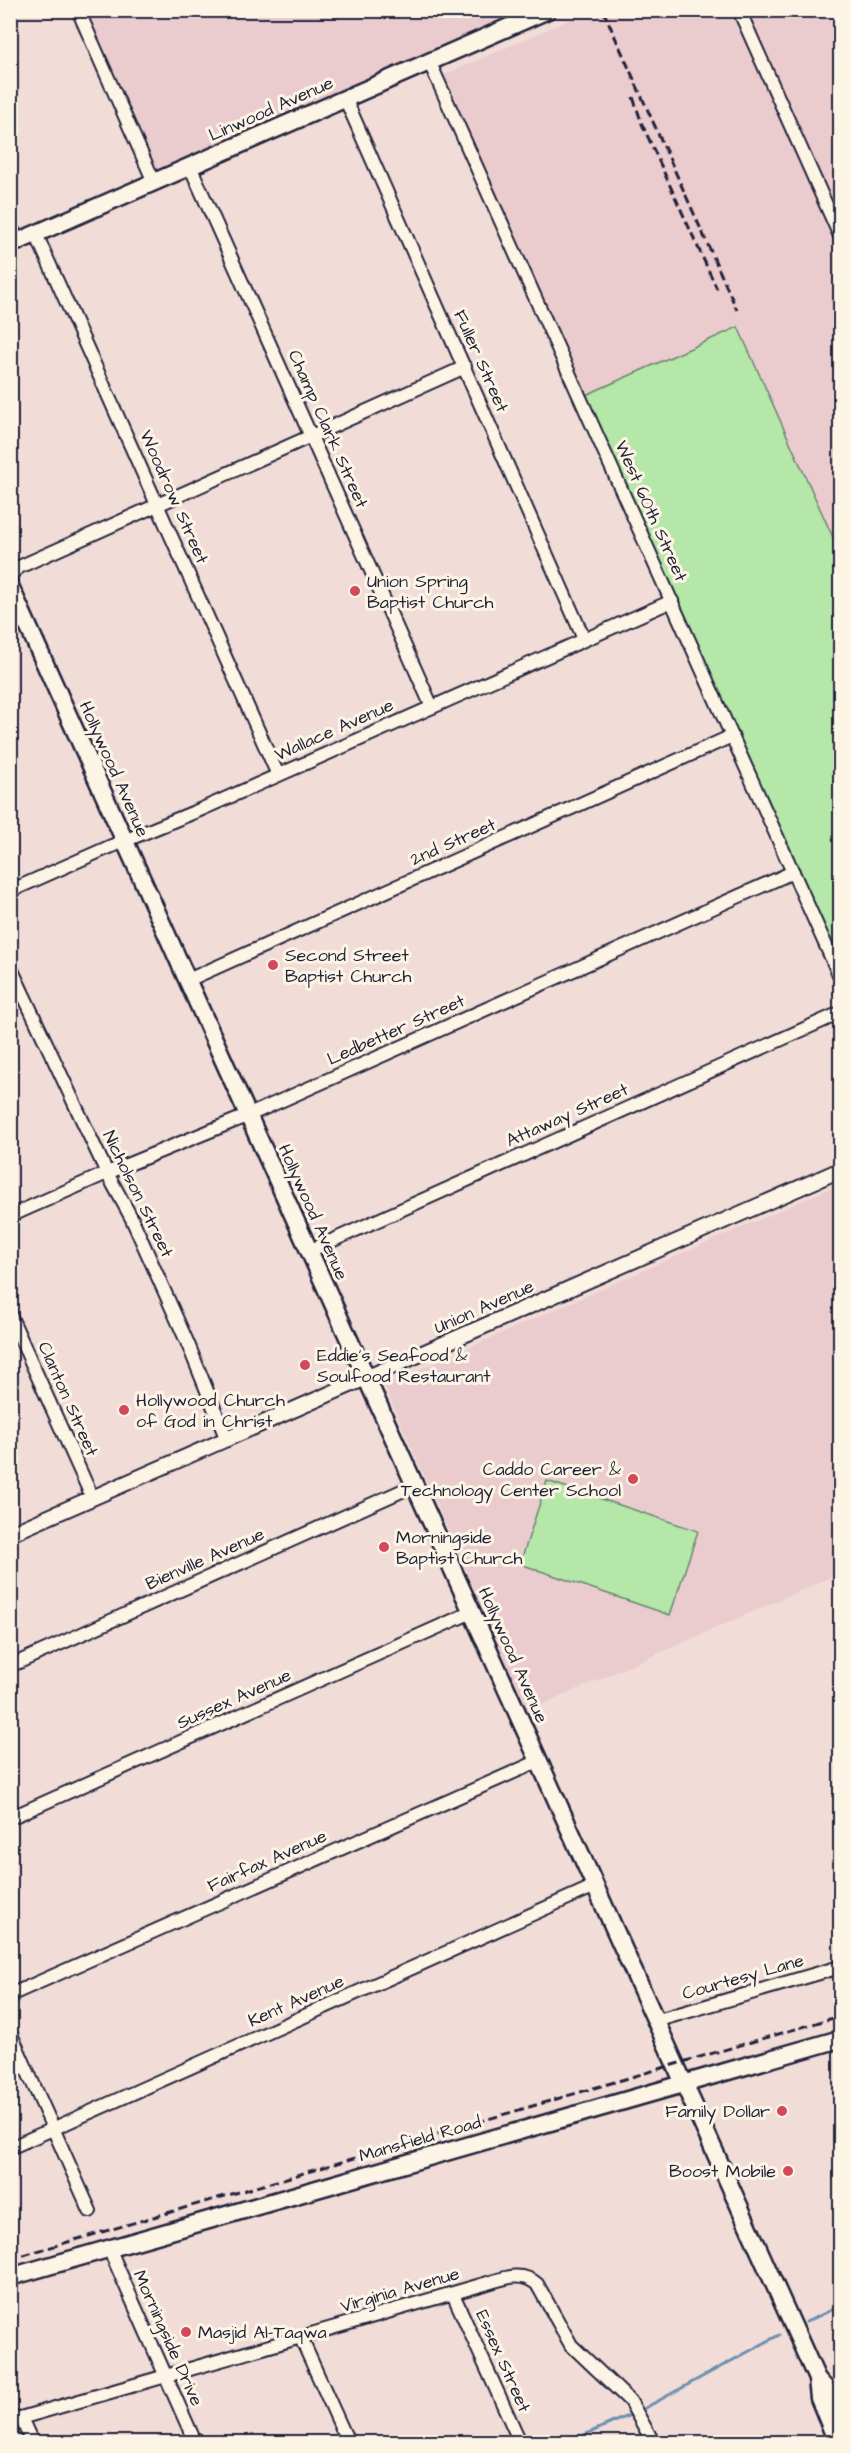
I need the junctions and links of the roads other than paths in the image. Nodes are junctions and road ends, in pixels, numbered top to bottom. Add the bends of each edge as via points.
1 (78, 10) edge
2 (548, 10) edge
3 (739, 10) edge
4 (429, 61) junction
5 (345, 98) junction
6 (190, 166) junction
7 (154, 182) junction
8 (10, 225) edge
9 (36, 234) junction
10 (840, 236) edge
11 (14, 244) edge
12 (465, 367) junction
13 (311, 436) junction
14 (158, 505) junction
15 (10, 575) edge
16 (10, 586) edge
17 (672, 601) junction
18 (584, 639) junction
19 (432, 707) junction
20 (732, 736) junction
21 (278, 774) junction
22 (125, 841) junction
23 (793, 872) junction
24 (10, 891) edge
25 (10, 966) edge
26 (840, 977) edge
27 (188, 980) junction
28 (840, 1013) edge
29 (249, 1115) junction
30 (840, 1170) edge
31 (107, 1173) junction
32 (10, 1216) edge
33 (309, 1251) junction
34 (10, 1315) edge
35 (367, 1379) junction
36 (227, 1440) junction
37 (415, 1485) junction
38 (92, 1497) junction
39 (10, 1534) edge
40 (472, 1612) junction
41 (10, 1666) edge
42 (539, 1761) junction
43 (10, 1818) edge
44 (595, 1886) junction
45 (840, 1967) edge
46 (10, 1995) edge
47 (655, 2021) junction
48 (10, 2032) edge
49 (840, 2039) edge
50 (683, 2083) junction
51 (54, 2129) junction
52 (10, 2148) edge
53 (90, 2211) dead end
54 (109, 2248) junction
55 (10, 2277) edge
56 (453, 2294) junction
57 (301, 2338) junction
58 (166, 2377) junction
59 (817, 2379) junction
60 (840, 2415) edge
61 (16, 2420) edge
62 (32, 2442) edge
63 (195, 2442) edge
64 (348, 2442) edge
65 (520, 2442) edge
66 (653, 2442) edge
67 (837, 2442) edge

1 - 7 street
2 - 4 main road, Linwood Avenue
3 - 10 street
4 - 5 main road, Linwood Avenue
4 - 17 street, West 60th Street
5 - 6 main road, Linwood Avenue
5 - 12 street, Fuller Street
6 - 7 main road, Linwood Avenue
6 - 13 street, Champ Clark Street
7 - 9 main road, Linwood Avenue
8 - 11 street
9 - 11 main road, Linwood Avenue
9 - 14 street, Woodrow Street
12 - 13 street
12 - 18 street, Fuller Street
13 - 14 street
13 - 19 street, Champ Clark Street
14 - 15 street via 19,567
14 - 21 street, Woodrow Street
16 - 22 main road, Hollywood Avenue
17 - 18 street, Wallace Avenue
17 - 20 street, West 60th Street
18 - 19 street, Wallace Avenue
19 - 21 street, Wallace Avenue
20 - 23 street, West 60th Street
20 - 27 street, 2nd Street
21 - 22 street, Wallace Avenue
22 - 24 street, Wallace Avenue
22 - 27 main road, Hollywood Avenue
23 - 26 street, West 60th Street
23 - 29 street, Ledbetter Street
25 - 31 street, Nicholson Street
27 - 29 main road, Hollywood Avenue
28 - 33 street, Attaway Street
29 - 31 street, Ledbetter Street
29 - 33 main road, Hollywood Avenue
30 - 35 street, Union Avenue
31 - 32 street, Ledbetter Street
31 - 36 street, Nicholson Street via 132,1219
33 - 35 main road, Hollywood Avenue
34 - 38 street, Clanton Street
35 - 36 street, Union Avenue
35 - 37 main road, Hollywood Avenue
36 - 38 street, Union Avenue
37 - 40 main road, Hollywood Avenue
37 - 41 street, Bienville Avenue
38 - 39 street, Union Avenue
40 - 42 main road, Hollywood Avenue
40 - 43 street, Sussex Avenue
42 - 44 main road, Hollywood Avenue
42 - 46 street, Fairfax Avenue
44 - 47 main road, Hollywood Avenue
44 - 51 street, Kent Avenue
45 - 47 street, Courtesy Lane
47 - 50 main road, Hollywood Avenue
48 - 51 street
49 - 50 main road, Mansfield Road
50 - 54 main road, Mansfield Road
50 - 59 main road, Hollywood Avenue
51 - 52 street, Kent Avenue
51 - 53 street
54 - 55 main road, Mansfield Road
54 - 58 street, Morningside Drive
56 - 57 street, Virginia Avenue
56 - 65 street, Essex Street
56 - 66 street, Virginia Avenue via 513,2276 531,2279 571,2345 630,2401
57 - 58 street, Virginia Avenue
57 - 64 street
58 - 61 street, Virginia Avenue
58 - 63 street, Morningside Drive
59 - 60 main road, Hollywood Avenue via 830,2392
59 - 67 main road, Hollywood Avenue via 819,2398
61 - 62 street

